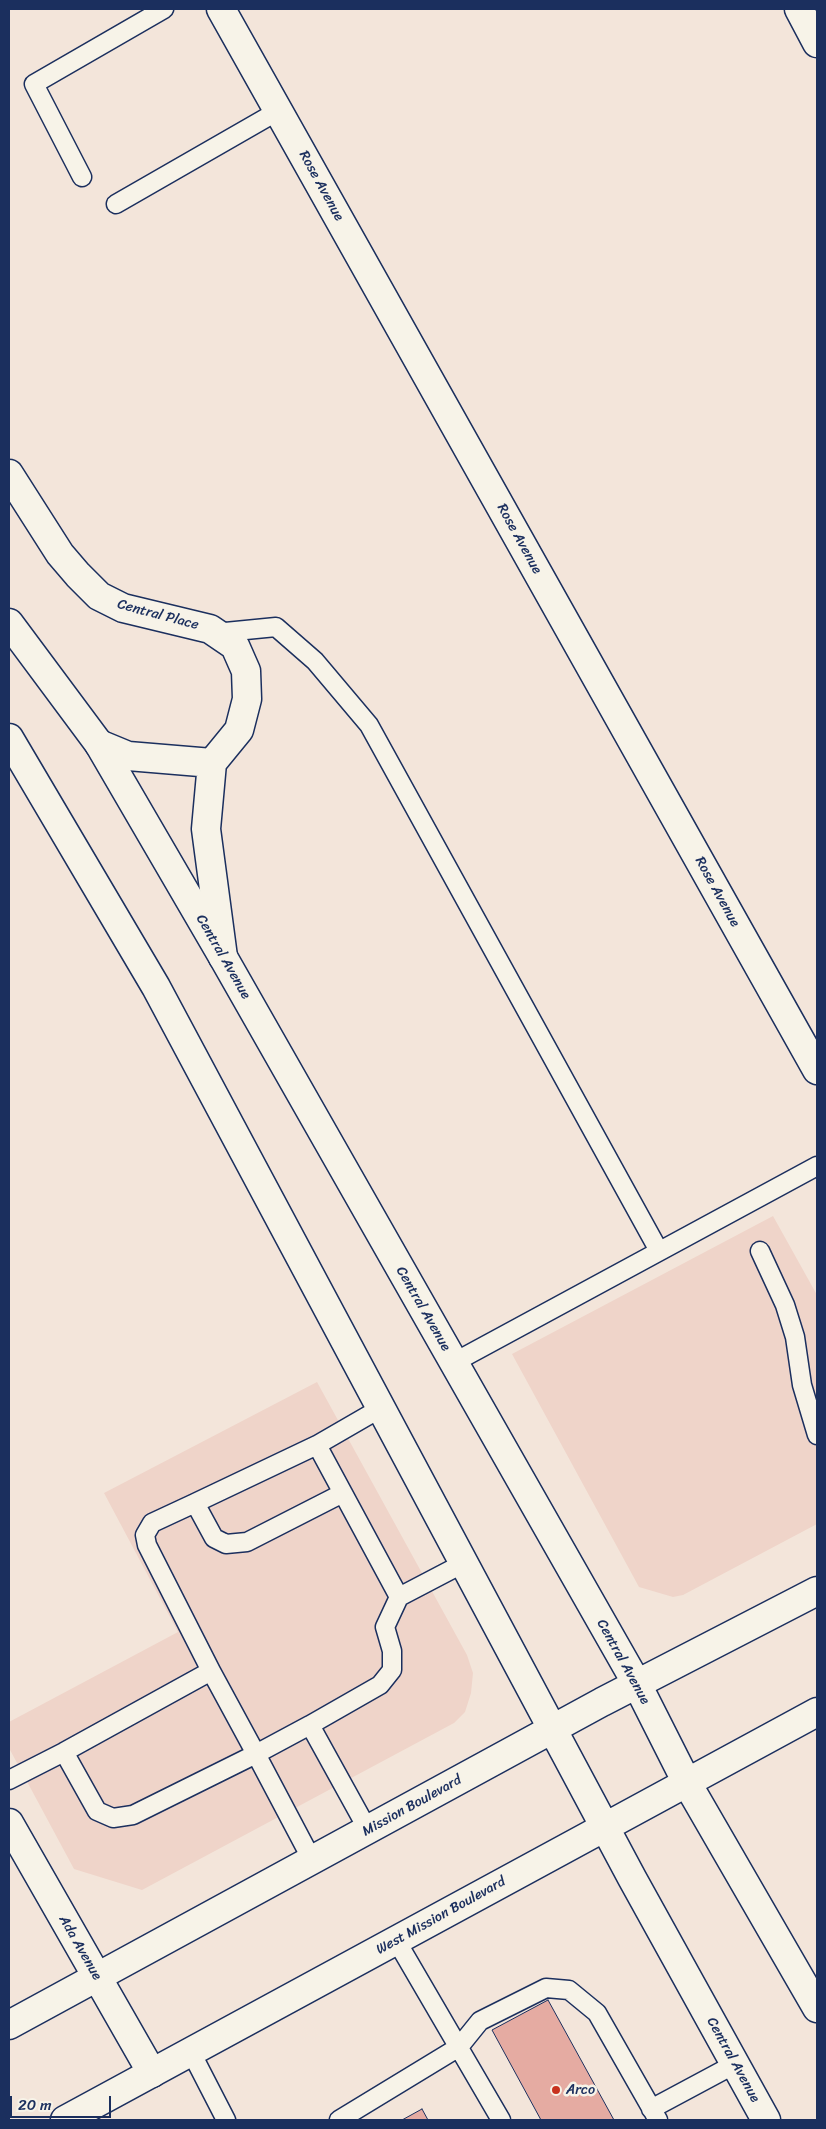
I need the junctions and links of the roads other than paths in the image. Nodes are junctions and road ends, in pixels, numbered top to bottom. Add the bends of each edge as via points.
1 (164, 9) edge
2 (221, 9) edge
3 (800, 9) edge
4 (817, 43) edge
5 (278, 112) junction
6 (82, 177) dead end
7 (116, 204) dead end
8 (9, 474) edge
9 (9, 623) edge
10 (215, 632) junction
11 (9, 738) edge
12 (99, 744) junction
13 (212, 764) junction
14 (223, 957) junction
15 (817, 1070) edge
16 (817, 1166) edge
17 (659, 1251) junction
18 (760, 1251) dead end
19 (453, 1363) junction
20 (381, 1408) junction
21 (817, 1435) edge
22 (317, 1445) junction
23 (343, 1493) junction
24 (195, 1503) junction
25 (464, 1563) junction
26 (817, 1591) edge
27 (399, 1597) junction
28 (211, 1671) junction
29 (637, 1684) junction
30 (817, 1712) edge
31 (310, 1725) junction
32 (553, 1729) junction
33 (64, 1752) junction
34 (256, 1754) junction
35 (9, 1780) edge
36 (686, 1783) junction
37 (9, 1823) edge
38 (605, 1826) junction
39 (368, 1830) junction
40 (312, 1860) junction
41 (396, 1940) junction
42 (96, 1977) junction
43 (817, 2008) edge
44 (9, 2025) edge
45 (459, 2048) junction
46 (191, 2052) junction
47 (735, 2064) junction
48 (152, 2073) junction
49 (655, 2115) edge
50 (65, 2120) edge
51 (226, 2120) edge
52 (339, 2120) edge
53 (501, 2120) edge
54 (766, 2120) edge

1 - 6 lane via 34,84
2 - 5 main road, Rose Avenue
3 - 4 main road
5 - 7 lane
5 - 15 main road, Rose Avenue
8 - 10 main road, Central Place via 60,554 99,596 123,608
9 - 12 main road, Central Avenue
10 - 13 main road, Central Place via 236,646 246,671 247,699 239,730
10 - 17 lane via 276,627 315,660 369,725
11 - 20 main road, Central Avenue via 156,987
12 - 13 main road via 128,756
12 - 14 main road, Central Avenue
13 - 14 main road via 206,829
14 - 19 main road, Central Avenue
16 - 17 lane
17 - 19 lane
18 - 21 lane via 795,1337 802,1384
19 - 29 main road, Central Avenue
20 - 22 lane
20 - 25 main road, Central Avenue
22 - 23 lane
22 - 24 lane
23 - 24 lane via 247,1542 226,1544 214,1538
23 - 27 lane
24 - 28 lane via 152,1523 145,1534 147,1546
25 - 27 lane
25 - 32 main road, Central Avenue
26 - 29 main road, Mission Boulevard
27 - 31 lane via 385,1627 392,1651 392,1670 380,1685
28 - 33 lane
28 - 34 lane
29 - 32 main road, Mission Boulevard
29 - 36 main road, Central Avenue
30 - 36 main road, West Mission Boulevard
31 - 34 lane
31 - 39 lane
32 - 38 main road, Central Avenue
32 - 39 main road, Mission Boulevard
33 - 34 lane via 98,1811 113,1818 133,1815
33 - 35 lane
34 - 40 lane
36 - 38 main road, West Mission Boulevard
36 - 43 main road, Central Avenue
37 - 42 main road, Ada Avenue
38 - 41 main road, West Mission Boulevard
38 - 47 main road, Central Avenue
39 - 40 main road, Mission Boulevard
40 - 42 main road, Mission Boulevard
41 - 45 lane
41 - 46 main road, West Mission Boulevard
42 - 44 main road, Mission Boulevard
42 - 48 main road, Ada Avenue
45 - 49 lane via 480,2021 546,1988 570,1990 597,2013
45 - 52 lane
45 - 53 lane
46 - 48 main road, West Mission Boulevard
46 - 51 lane
47 - 49 lane
47 - 54 main road, Central Avenue
48 - 50 main road, West Mission Boulevard

